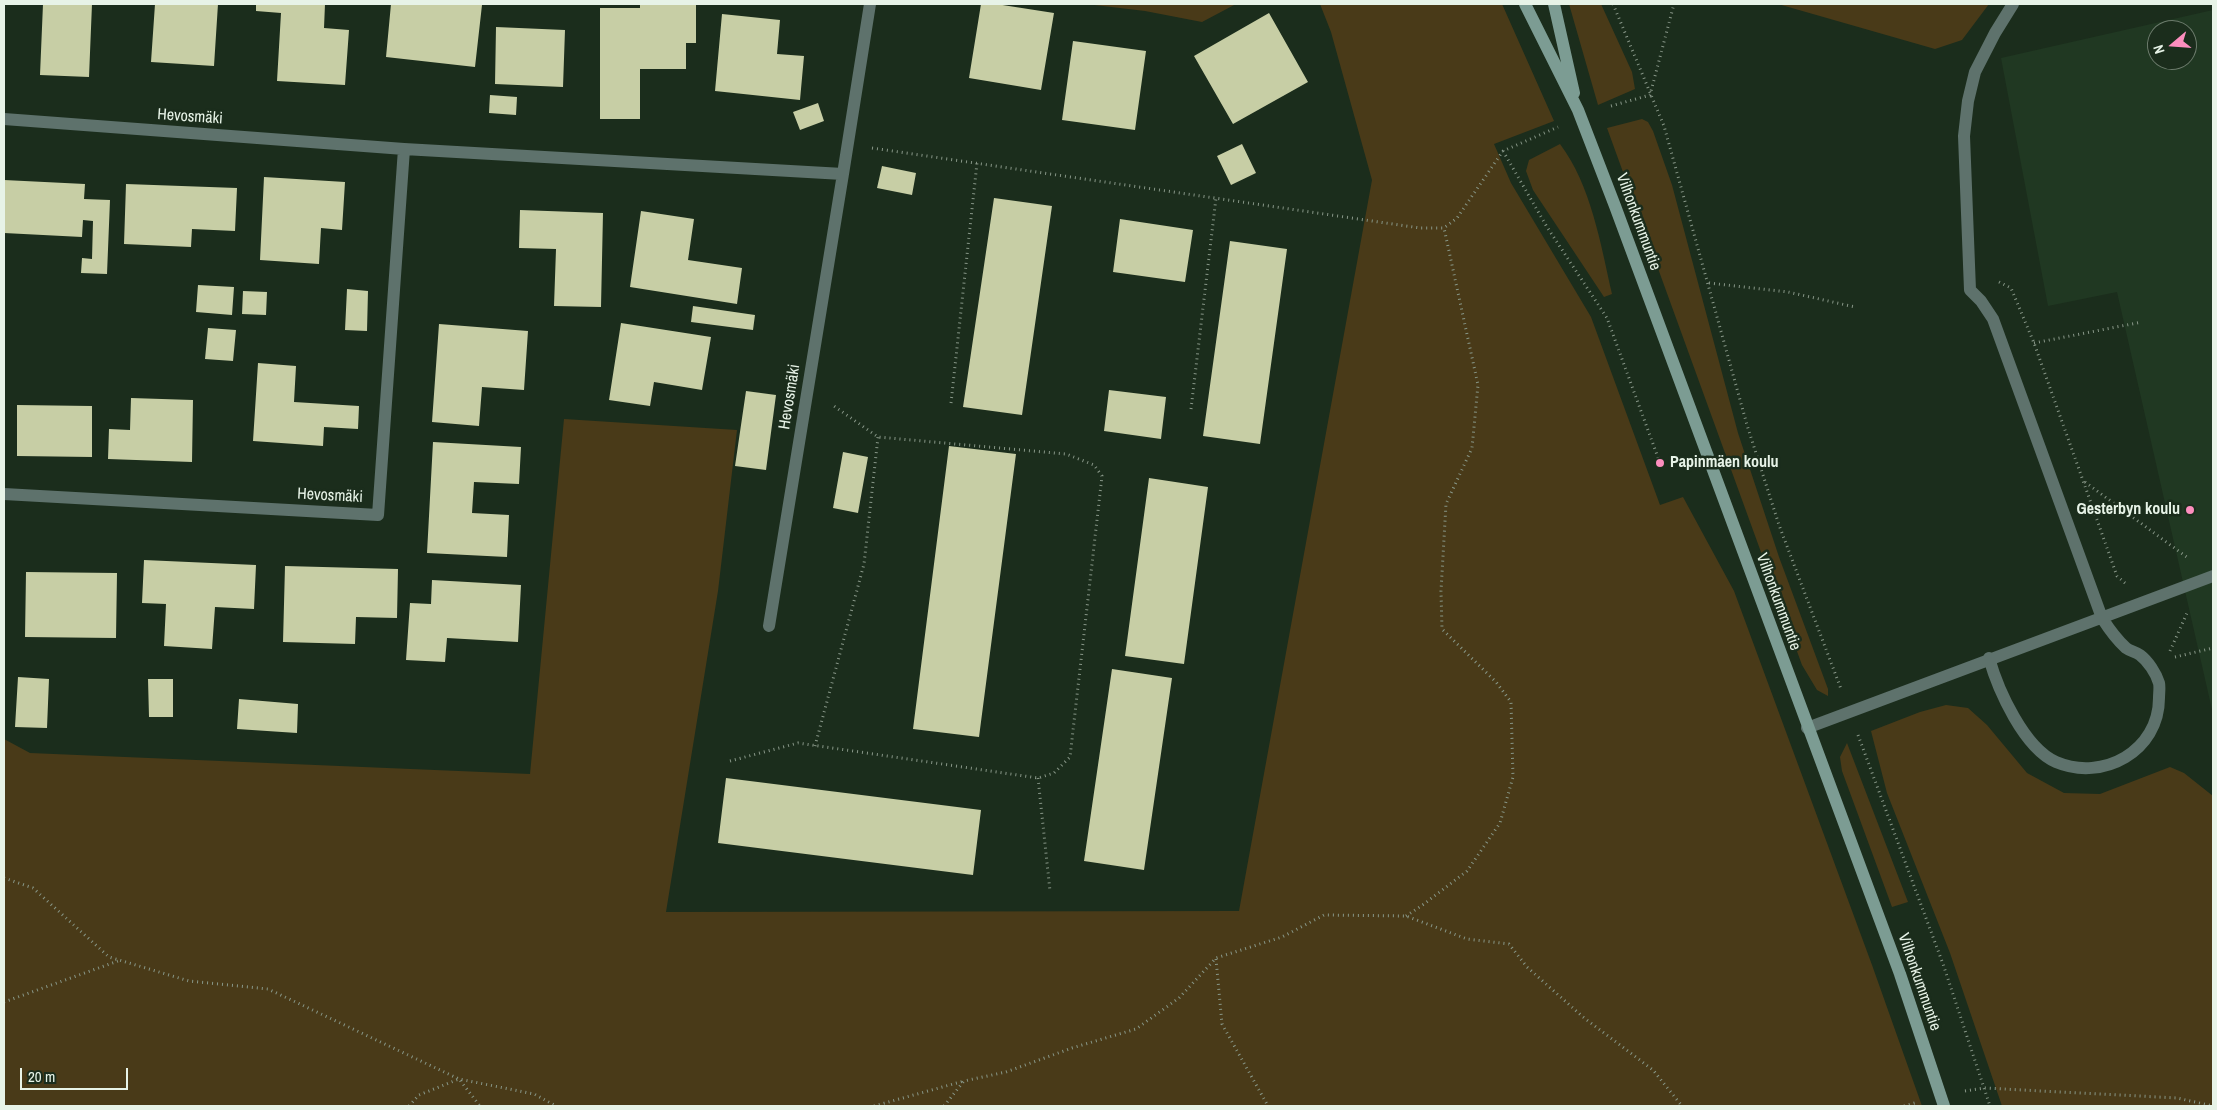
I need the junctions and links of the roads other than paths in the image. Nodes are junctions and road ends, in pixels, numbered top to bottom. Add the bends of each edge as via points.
1 (870, 4) edge
2 (1525, 4) edge
3 (1554, 4) edge
4 (2014, 4) edge
5 (1578, 110) junction
6 (4, 119) edge
7 (404, 149) junction
8 (843, 174) junction
9 (4, 494) edge
10 (2213, 576) edge
11 (2102, 618) junction
12 (769, 626) dead end
13 (1989, 658) junction
14 (1807, 728) junction
15 (1944, 1106) edge

1 - 8 street, Hevosmäki
2 - 5 street, Vilhonkummuntie
3 - 5 street, Vilhonkummuntie
4 - 11 street via 1976,72 1968,101 1964,136 1970,290 1992,319
5 - 14 street, Vilhonkummuntie
6 - 7 street, Hevosmäki
7 - 8 street, Hevosmäki
7 - 9 street, Hevosmäki via 378,515
8 - 12 street, Hevosmäki
10 - 11 street
11 - 13 street
11 - 13 street via 2114,637 2140,654 2159,683 2159,708 2153,729 2137,750 2116,763 2085,769 2055,762 2038,750 2006,701
13 - 14 street
14 - 15 street, Vilhonkummuntie via 1900,974

